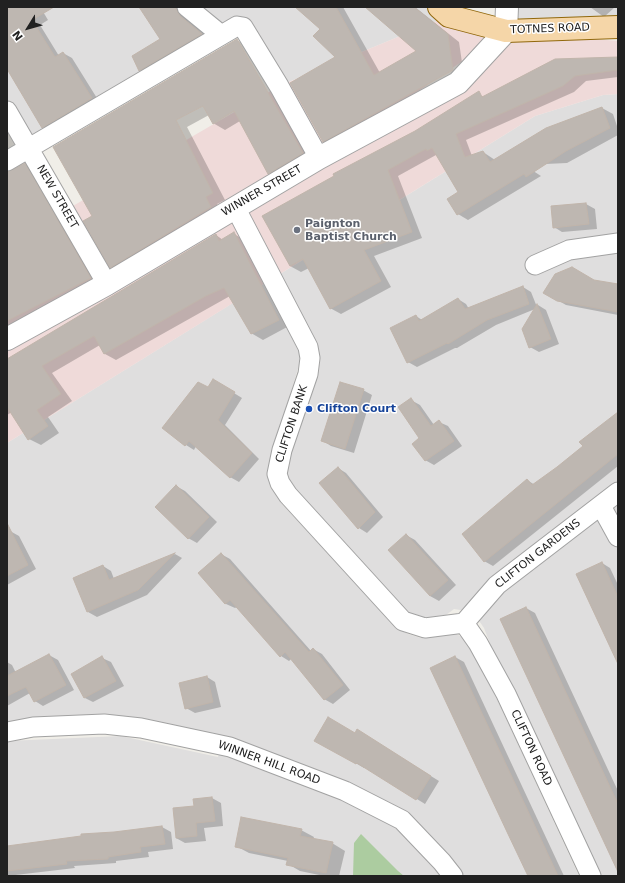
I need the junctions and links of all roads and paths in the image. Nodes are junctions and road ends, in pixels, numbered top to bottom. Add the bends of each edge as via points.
1 (187, 7) edge
2 (439, 7) edge
3 (507, 7) edge
4 (618, 27) edge
5 (506, 31) junction
6 (220, 34) junction
7 (7, 111) edge
8 (29, 149) junction
9 (319, 158) junction
10 (7, 161) edge
11 (235, 207) junction
12 (618, 243) edge
13 (534, 265) dead end
14 (106, 284) junction
15 (7, 339) edge
16 (618, 492) edge
17 (601, 506) junction
18 (618, 536) edge
19 (464, 623) junction
20 (7, 732) edge
21 (453, 876) edge
22 (591, 876) edge

1 - 6 street
2 - 5 main road, TOTNES ROAD via 449,16
3 - 5 street
4 - 5 main road, TOTNES ROAD
5 - 9 street, WINNER STREET via 458,83
6 - 8 street
6 - 9 street via 237,26 243,28
7 - 8 street, NEW STREET
8 - 10 street
8 - 14 street, NEW STREET
9 - 11 street, WINNER STREET
11 - 14 street, WINNER STREET
11 - 19 street, CLIFTON BANK via 308,347 310,358 308,374 282,450 277,474 280,483 288,496 403,621 425,628
12 - 13 street via 569,250
14 - 15 street, WINNER STREET
16 - 17 street, CLIFTON GARDENS
17 - 18 street
17 - 19 street, CLIFTON GARDENS via 497,584
19 - 22 street, CLIFTON ROAD via 506,694
20 - 21 street, WINNER HILL ROAD via 104,724 141,728 230,747 345,791 402,820

